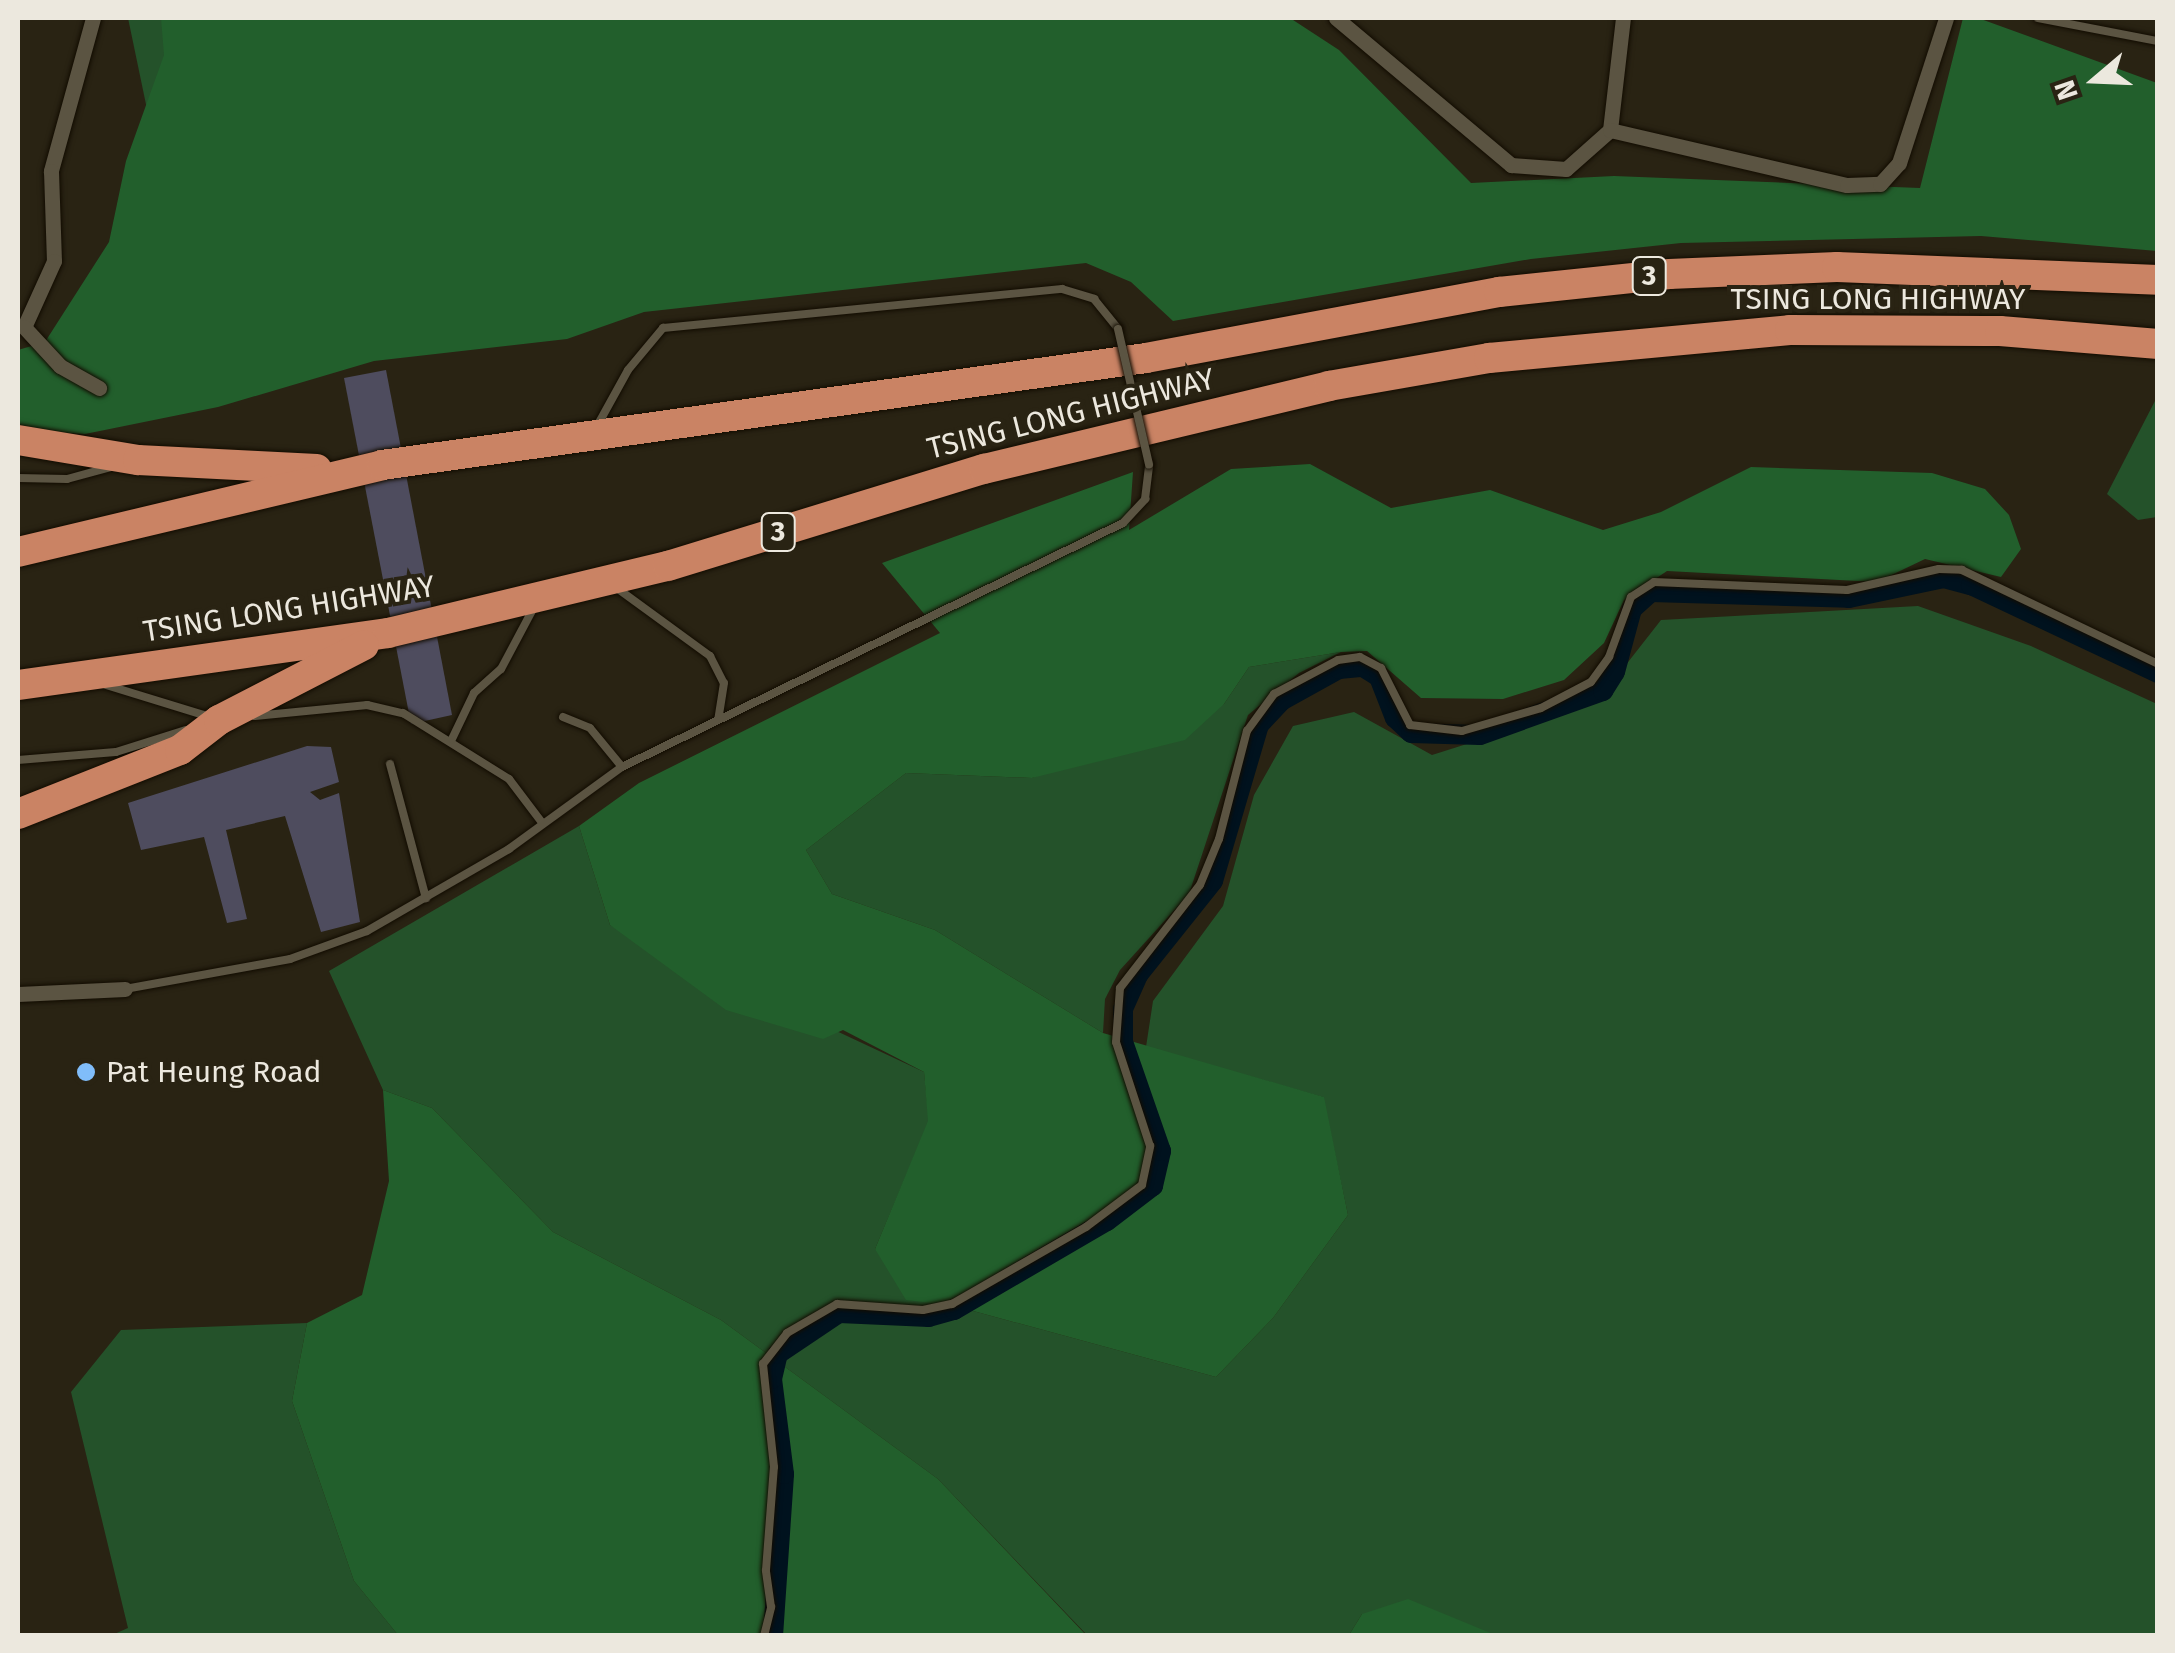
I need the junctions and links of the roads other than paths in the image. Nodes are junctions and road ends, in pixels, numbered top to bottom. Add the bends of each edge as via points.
1 (93, 18) edge
2 (1336, 18) edge
3 (1623, 18) edge
4 (1946, 18) edge
5 (2038, 18) edge
6 (2158, 41) edge
7 (1610, 130) junction
8 (2158, 280) edge
9 (2158, 344) edge
10 (99, 388) dead end
11 (593, 433) junction
12 (18, 440) edge
13 (138, 460) junction
14 (354, 470) junction
15 (18, 478) edge
16 (18, 552) edge
17 (607, 581) junction
18 (539, 597) junction
19 (388, 633) junction
20 (2158, 664) edge
21 (82, 678) junction
22 (18, 685) edge
23 (564, 717) dead end
24 (718, 719) junction
25 (219, 720) junction
26 (452, 739) junction
27 (18, 760) edge
28 (390, 764) dead end
29 (622, 766) junction
30 (18, 814) edge
31 (544, 824) junction
32 (426, 898) junction
33 (125, 990) joint
34 (18, 994) edge
35 (764, 1636) edge

1 - 10 street via 50,171 54,261 24,327 60,366
2 - 7 street via 1511,165 1566,168
3 - 7 street
4 - 7 street via 1899,163 1880,184 1848,185
5 - 6 lane
8 - 11 highway, TSING LONG HIGHWAY / 3 via 1837,267 1650,276 1499,292 1146,358
9 - 17 highway, TSING LONG HIGHWAY / 3 via 1980,331 1790,330 1489,358 1329,386 984,469
11 - 14 highway, TSING LONG HIGHWAY / 3
11 - 24 lane, bridge via 628,370 663,328 1062,289 1102,305 1118,330 1148,464 1145,499 1111,530 952,600
12 - 13 highway
13 - 14 highway
13 - 15 lane via 67,480
14 - 16 highway, TSING LONG HIGHWAY / 3
17 - 18 highway, TSING LONG HIGHWAY / 3
17 - 24 lane via 710,656 724,683
18 - 19 highway, TSING LONG HIGHWAY / 3
18 - 26 lane via 501,669 474,694
19 - 21 highway, TSING LONG HIGHWAY / 3
19 - 25 highway
20 - 35 lane via 1962,570 1938,569 1847,590 1654,582 1631,596 1609,656 1591,682 1541,708 1462,731 1410,725 1381,668 1360,657 1338,660 1274,694 1247,731 1220,839 1200,884 1120,988 1116,1042 1150,1146 1142,1185 1086,1227 952,1304 923,1310 837,1304 787,1333 763,1364 774,1466 766,1570 771,1607
21 - 22 highway, TSING LONG HIGHWAY / 3
21 - 25 lane
23 - 29 lane via 590,728
24 - 29 lane
25 - 26 lane via 368,705 403,713
25 - 27 lane via 116,752
25 - 30 highway via 180,750
26 - 31 lane via 509,779
28 - 32 lane
29 - 31 lane
31 - 32 lane
32 - 33 lane via 366,931 290,959
33 - 34 street

